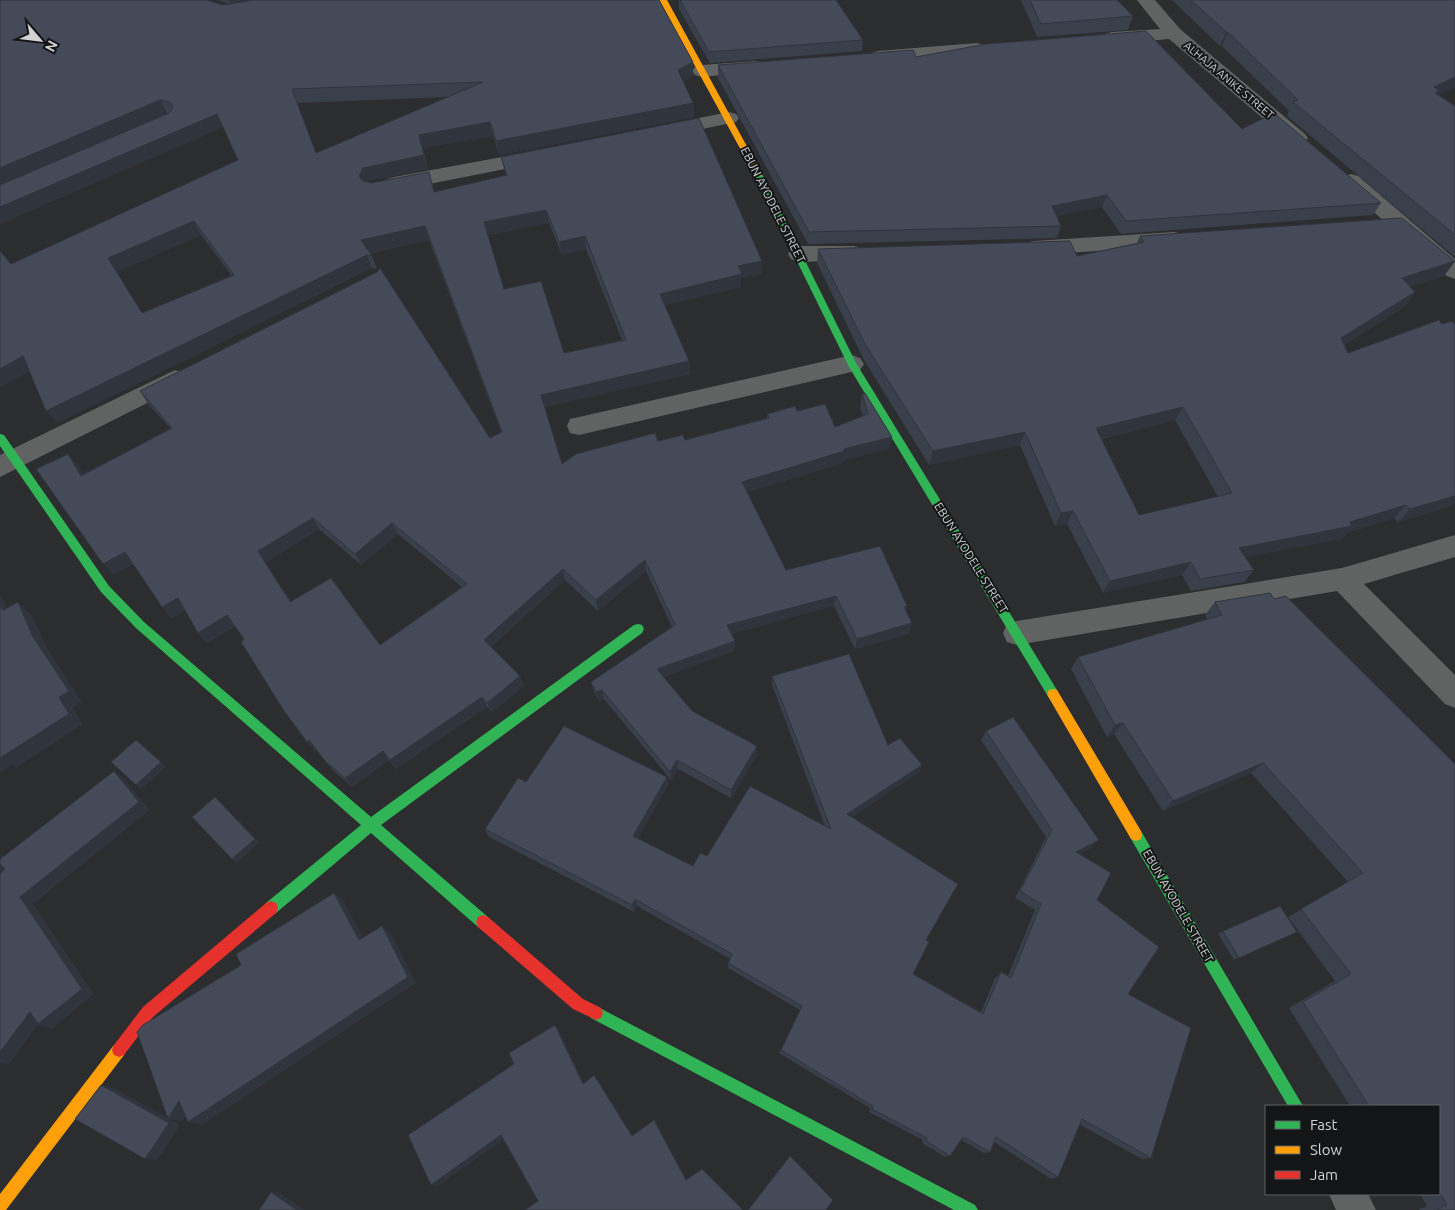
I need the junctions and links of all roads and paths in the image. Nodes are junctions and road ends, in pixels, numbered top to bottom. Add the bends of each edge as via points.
1 (663, 0) edge
2 (1146, 0) edge
3 (1173, 33) junction
4 (1093, 39) edge
5 (994, 48) edge
6 (858, 58) edge
7 (770, 65) edge
8 (702, 71) junction
9 (729, 118) junction
10 (643, 135) edge
11 (557, 152) edge
12 (1316, 153) edge
13 (1339, 172) edge
14 (375, 188) edge
15 (1399, 223) junction
16 (1370, 225) edge
17 (1194, 238) edge
18 (1018, 248) edge
19 (879, 252) edge
20 (799, 254) junction
21 (1455, 270) edge
22 (852, 364) junction
23 (198, 367) edge
24 (579, 426) dead end
25 (0, 438) edge
26 (7, 464) edge
27 (1455, 546) edge
28 (1342, 579) junction
29 (638, 629) dead end
30 (1017, 632) junction
31 (1455, 695) edge
32 (371, 825) junction
33 (1295, 1105) edge
34 (1348, 1195) edge
35 (0, 1206) edge
36 (970, 1210) edge
37 (1357, 1210) edge

1 - 8 street, EBUN AYODELE STREET
2 - 3 street, ALHAJA ANIKE STREET
3 - 4 street
3 - 12 street, ALHAJA ANIKE STREET
5 - 6 street
7 - 8 street
8 - 9 street, EBUN AYODELE STREET
9 - 10 street
9 - 20 street, EBUN AYODELE STREET
11 - 14 street
13 - 15 street
15 - 16 street
15 - 21 street
17 - 18 street
19 - 20 street
20 - 22 street, EBUN AYODELE STREET
22 - 24 street
22 - 30 street, EBUN AYODELE STREET
23 - 26 street
25 - 26 street
26 - 32 street via 105,589 140,625
27 - 28 street
28 - 30 street
28 - 31 street
29 - 32 street
30 - 33 street, EBUN AYODELE STREET
32 - 35 street via 148,1012
32 - 36 street via 578,1004
34 - 37 street

